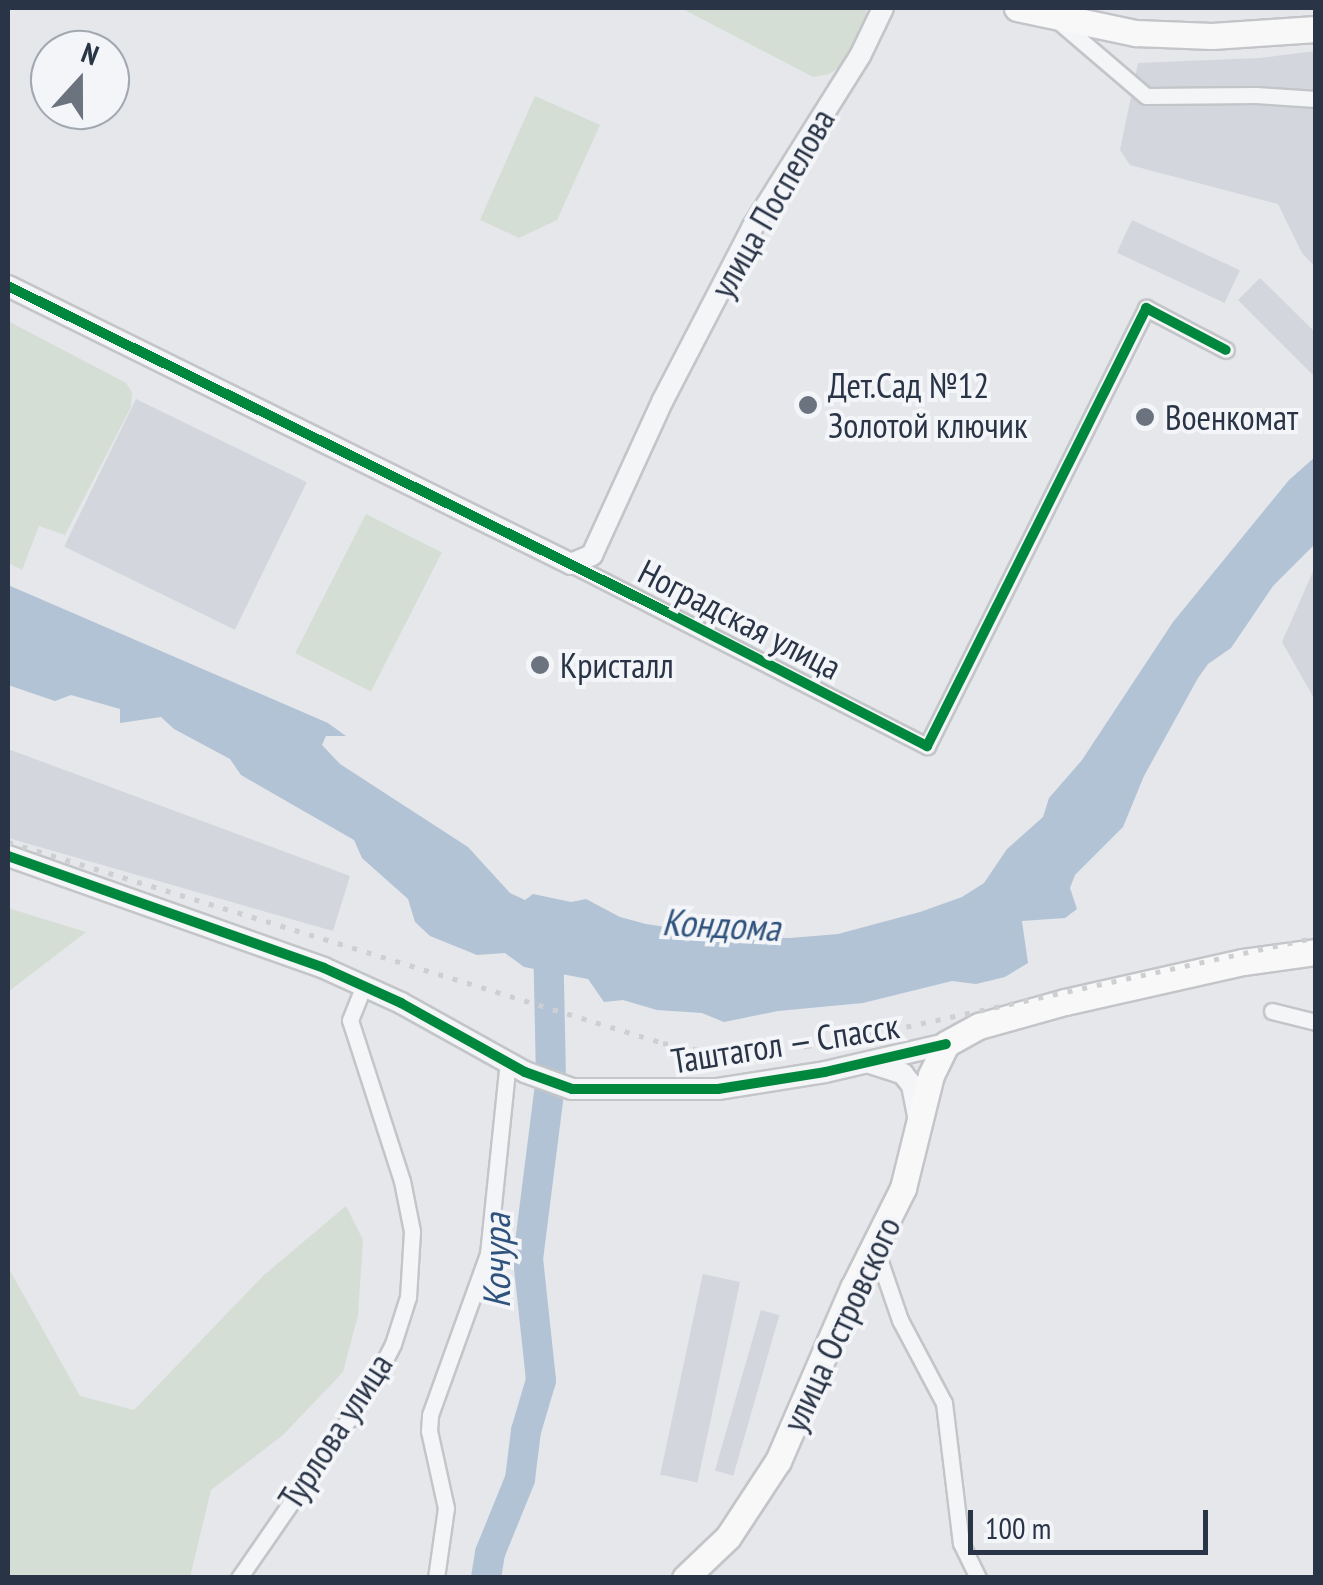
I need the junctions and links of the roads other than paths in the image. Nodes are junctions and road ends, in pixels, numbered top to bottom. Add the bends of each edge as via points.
1 (883, 8) edge
2 (1018, 8) edge
3 (1054, 17) junction
4 (1316, 29) edge
5 (1316, 100) edge
6 (8, 286) edge
7 (1226, 350) dead end
8 (572, 564) junction
9 (8, 856) edge
10 (1316, 952) edge
11 (363, 988) junction
12 (1272, 1010) dead end
13 (1316, 1022) edge
14 (946, 1044) junction
15 (868, 1062) junction
16 (516, 1067) junction
17 (920, 1132) junction
18 (876, 1250) junction
19 (239, 1578) edge
20 (436, 1578) edge
21 (685, 1578) edge
22 (978, 1578) edge

1 - 8 street, улица Поспелова via 752,228 592,555
2 - 3 main road
3 - 4 main road via 1174,34
3 - 5 street via 1146,96
6 - 8 street, Ноградская улица
7 - 8 street, Ноградская улица via 1146,308 927,746
9 - 11 street, Таштагол — Спасск via 324,968
10 - 14 main road via 1064,1002 980,1026
11 - 16 street, Таштагол — Спасск
11 - 19 street, Турлова улица via 350,1020 402,1182 412,1231 408,1297 372,1386
12 - 13 street
14 - 15 street, Таштагол — Спасск
14 - 17 main road, улица Островского via 930,1075
15 - 16 street, Таштагол — Спасск via 718,1089 572,1089
15 - 17 street via 904,1074
16 - 20 street via 488,1254 430,1415 446,1508
17 - 18 main road, улица Островского
18 - 21 main road, улица Островского via 778,1461 728,1538
18 - 22 street via 900,1320 944,1403 961,1543

